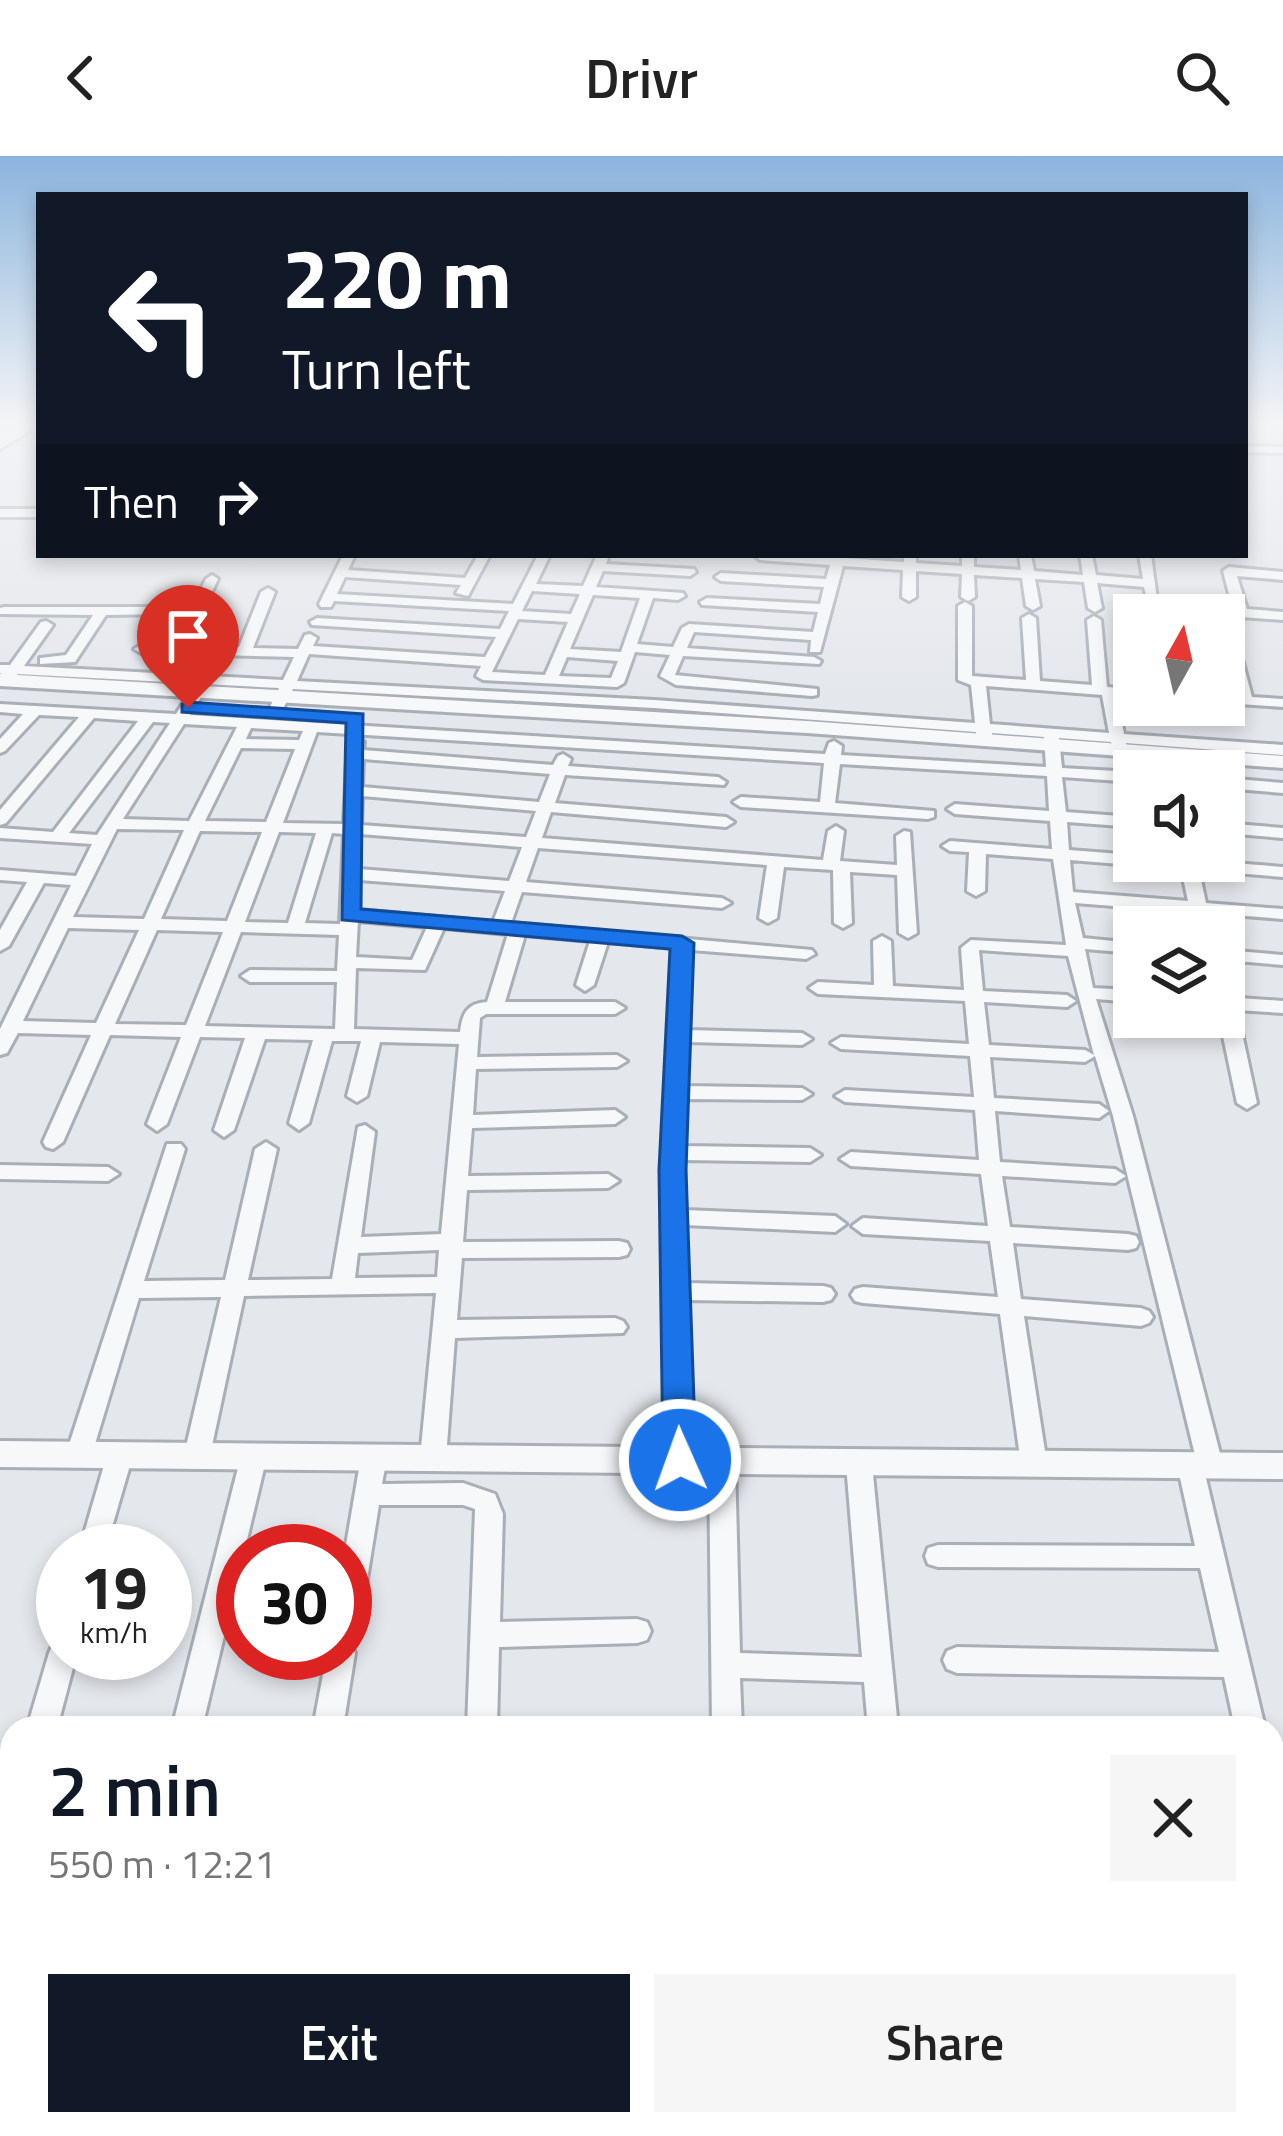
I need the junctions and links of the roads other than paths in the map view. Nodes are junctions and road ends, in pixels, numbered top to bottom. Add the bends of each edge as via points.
1 (0, 513) edge
2 (36, 513) edge
3 (348, 558) edge
4 (391, 558) edge
5 (482, 558) edge
6 (542, 558) edge
7 (838, 558) edge
8 (1025, 558) edge
9 (1087, 558) edge
10 (1145, 558) edge
11 (910, 561) edge
12 (968, 563) edge
13 (596, 572) edge
14 (690, 572) dead end
15 (341, 573) junction
16 (1028, 574) junction
17 (382, 576) junction
18 (1283, 576) edge
19 (721, 577) dead end
20 (1090, 578) junction
21 (212, 579) dead end
22 (531, 580) junction
23 (469, 582) junction
24 (830, 583) junction
25 (1149, 583) junction
26 (268, 592) dead end
27 (648, 594) junction
28 (1151, 594) edge
29 (678, 596) dead end
30 (329, 597) junction
31 (909, 597) dead end
32 (707, 602) dead end
33 (457, 604) junction
34 (823, 608) junction
35 (102, 611) junction
36 (164, 611) dead end
37 (516, 611) junction
38 (1283, 616) edge
39 (576, 618) junction
40 (317, 622) junction
41 (46, 625) junction
42 (93, 626) junction
43 (505, 633) junction
44 (816, 636) junction
45 (141, 649) dead end
46 (177, 650) junction
47 (303, 651) junction
48 (677, 651) junction
49 (244, 652) junction
50 (562, 652) junction
51 (629, 652) junction
52 (814, 661) junction
53 (487, 669) junction
54 (7, 676) edge
55 (550, 680) junction
56 (979, 683) junction
57 (1034, 686) junction
58 (1105, 691) junction
59 (812, 692) junction
60 (1113, 692) edge
61 (1245, 696) edge
62 (281, 698) junction
63 (471, 700) junction
64 (1246, 700) joint
65 (1283, 703) edge
66 (189, 706) junction
67 (0, 708) edge
68 (35, 710) junction
69 (90, 714) junction
70 (149, 717) junction
71 (808, 721) junction
72 (246, 723) junction
73 (312, 726) junction
74 (356, 734) junction
75 (985, 736) junction
76 (570, 740) junction
77 (236, 743) junction
78 (304, 745) junction
79 (1120, 746) junction
80 (0, 748) edge
81 (1283, 751) edge
82 (1053, 753) junction
83 (832, 756) junction
84 (1113, 759) edge
85 (1283, 762) edge
86 (559, 770) junction
87 (1113, 771) edge
88 (1245, 773) edge
89 (1283, 776) edge
90 (718, 782) dead end
91 (1245, 785) edge
92 (1283, 788) edge
93 (356, 791) junction
94 (741, 802) dead end
95 (545, 805) junction
96 (826, 807) junction
97 (955, 809) dead end
98 (928, 814) dead end
99 (1058, 817) junction
100 (0, 820) edge
101 (1113, 821) edge
102 (726, 822) dead end
103 (194, 826) junction
104 (271, 828) junction
105 (325, 829) junction
106 (356, 830) junction
107 (1245, 830) edge
108 (836, 831) dead end
109 (107, 832) junction
110 (0, 833) edge
111 (1283, 833) edge
112 (904, 836) dead end
113 (57, 837) junction
114 (531, 843) junction
115 (950, 846) dead end
116 (978, 848) junction
117 (1061, 854) junction
118 (1113, 858) edge
119 (776, 862) junction
120 (836, 866) junction
121 (1245, 868) edge
122 (906, 871) junction
123 (1283, 872) edge
124 (352, 874) junction
125 (0, 875) edge
126 (38, 878) junction
127 (80, 881) junction
128 (515, 886) junction
129 (976, 891) dead end
130 (1065, 897) junction
131 (722, 902) dead end
132 (1126, 906) edge
133 (1283, 914) edge
134 (1245, 915) edge
135 (768, 918) dead end
136 (61, 922) junction
137 (349, 922) junction
138 (438, 922) junction
139 (843, 923) dead end
140 (151, 924) junction
141 (234, 927) junction
142 (295, 928) junction
143 (509, 929) junction
144 (908, 933) dead end
145 (602, 937) junction
146 (882, 941) dead end
147 (682, 943) junction
148 (0, 946) edge
149 (1076, 947) junction
150 (1113, 948) edge
151 (806, 954) dead end
152 (1245, 957) edge
153 (1283, 960) edge
154 (347, 969) junction
155 (250, 976) dead end
156 (586, 985) dead end
157 (818, 988) dead end
158 (884, 990) junction
159 (973, 995) junction
160 (1113, 996) edge
161 (1076, 997) junction
162 (1245, 1004) edge
163 (1283, 1007) edge
164 (615, 1008) dead end
165 (494, 1009) junction
166 (11, 1027) junction
167 (102, 1029) junction
168 (196, 1031) junction
169 (257, 1033) junction
170 (334, 1034) junction
171 (372, 1035) junction
172 (678, 1036) junction
173 (468, 1038) junction
174 (1233, 1038) edge
175 (802, 1039) dead end
176 (841, 1043) dead end
177 (0, 1049) edge
178 (981, 1052) junction
179 (1085, 1055) dead end
180 (617, 1061) dead end
181 (466, 1063) junction
182 (676, 1092) junction
183 (802, 1094) dead end
184 (357, 1096) dead end
185 (845, 1096) dead end
186 (1247, 1103) dead end
187 (984, 1105) junction
188 (1099, 1111) dead end
189 (615, 1118) dead end
190 (461, 1122) junction
191 (157, 1124) dead end
192 (298, 1124) dead end
193 (224, 1130) dead end
194 (365, 1132) dead end
195 (53, 1142) dead end
196 (266, 1149) dead end
197 (174, 1150) dead end
198 (674, 1154) junction
199 (810, 1155) dead end
200 (851, 1159) dead end
201 (990, 1166) junction
202 (0, 1172) edge
203 (108, 1174) dead end
204 (1114, 1176) dead end
205 (608, 1181) dead end
206 (456, 1184) junction
207 (674, 1217) junction
208 (835, 1224) dead end
209 (863, 1226) dead end
210 (999, 1235) junction
211 (1128, 1242) dead end
212 (348, 1245) junction
213 (451, 1246) junction
214 (619, 1249) dead end
215 (448, 1285) junction
216 (342, 1287) junction
217 (237, 1288) junction
218 (129, 1290) junction
219 (676, 1291) junction
220 (823, 1294) dead end
221 (863, 1295) dead end
222 (1010, 1307) junction
223 (1142, 1318) dead end
224 (615, 1327) dead end
225 (444, 1328) junction
226 (0, 1454) edge
227 (80, 1454) junction
228 (120, 1455) junction
229 (197, 1455) junction
230 (254, 1456) junction
231 (374, 1457) junction
232 (433, 1458) junction
233 (680, 1460) junction
234 (722, 1463) junction
235 (859, 1464) junction
236 (1034, 1464) junction
237 (1200, 1465) junction
238 (1283, 1466) edge
239 (368, 1495) junction
240 (100, 1524) edge
241 (363, 1524) edge
242 (938, 1556) dead end
243 (1211, 1557) junction
244 (637, 1631) dead end
245 (486, 1634) junction
246 (957, 1660) dead end
247 (726, 1665) junction
248 (1236, 1665) junction
249 (878, 1670) junction
250 (55, 1680) edge
251 (336, 1680) edge
252 (45, 1716) edge
253 (190, 1716) edge
254 (330, 1716) edge
255 (483, 1716) edge
256 (727, 1716) edge
257 (882, 1716) edge
258 (1247, 1716) edge

1 - 2 street
3 - 15 street
4 - 17 street
5 - 23 street
6 - 22 street
7 - 11 street
7 - 24 street
8 - 16 street
9 - 20 street
10 - 25 street
11 - 12 street
11 - 31 street
12 - 16 street
12 - 56 street via 963,677
13 - 14 street
13 - 22 street
13 - 27 street
13 - 39 street
15 - 17 street
15 - 30 street
16 - 20 street
16 - 57 street
17 - 23 street
18 - 38 street via 1228,571 1241,613
19 - 24 street
20 - 25 street
20 - 58 street
21 - 46 street
22 - 37 street
23 - 33 street
24 - 34 street
25 - 28 street
26 - 49 street
27 - 29 street
27 - 51 street
30 - 33 street
30 - 40 street
32 - 34 street
33 - 37 street
34 - 44 street
35 - 36 street
35 - 41 street via 5,617
35 - 42 street
37 - 39 street
37 - 43 street
39 - 50 street
40 - 43 street
40 - 47 street
41 - 42 street
41 - 54 street
42 - 54 street via 70,659
43 - 53 street
44 - 48 street via 694,628
44 - 52 street
45 - 46 street
46 - 49 street
47 - 49 street
47 - 53 street
47 - 62 street
48 - 51 street
48 - 52 street
48 - 59 street via 671,680
50 - 51 street
50 - 55 street
51 - 55 street via 617,682
52 - 59 street
53 - 55 street
53 - 63 street
54 - 62 street
54 - 66 street
56 - 57 street
56 - 75 street
57 - 58 street
58 - 60 street
58 - 79 street
59 - 71 street
61 - 64 street
62 - 63 street
62 - 66 street
62 - 74 street
63 - 71 street
64 - 65 street
66 - 70 street
66 - 72 street
66 - 109 street
67 - 68 street
68 - 69 street
68 - 80 street
69 - 70 street
69 - 100 street
70 - 113 street
71 - 75 street
72 - 73 street
72 - 77 street
73 - 74 street
73 - 78 street
74 - 76 street
74 - 86 street
74 - 93 street
75 - 82 street
76 - 83 street
76 - 86 street
77 - 78 street
77 - 103 street
78 - 104 street
79 - 81 street
79 - 82 street
79 - 85 street
82 - 83 street
82 - 84 street
82 - 87 street
82 - 99 street
83 - 96 street
86 - 90 street
86 - 95 street
88 - 89 street
91 - 92 street
93 - 95 street
93 - 106 street
94 - 96 street
95 - 102 street
95 - 114 street
96 - 98 street
97 - 99 street
99 - 101 street
99 - 117 street
103 - 104 street
103 - 109 street
103 - 140 street
104 - 105 street
104 - 141 street
105 - 106 street
105 - 142 street
106 - 114 street
106 - 124 street
107 - 111 street
108 - 120 street
109 - 113 street
109 - 127 street
110 - 113 street
112 - 122 street
114 - 119 street
114 - 128 street
115 - 116 street
116 - 117 street
116 - 129 street
117 - 118 street
117 - 130 street
119 - 120 street
119 - 135 street
120 - 122 street
120 - 139 street
121 - 123 street
122 - 144 street
124 - 128 street
124 - 137 street
125 - 126 street
126 - 127 street
126 - 148 street
127 - 136 street
128 - 131 street
128 - 143 street
130 - 132 street
130 - 149 street
133 - 134 street
136 - 140 street
136 - 166 street
137 - 138 street
137 - 142 street
137 - 154 street
138 - 143 street
138 - 154 street via 418,966
140 - 141 street
140 - 167 street
141 - 142 street
141 - 168 street
143 - 145 street
143 - 165 street
145 - 147 street
145 - 156 street
146 - 158 street
147 - 151 street
147 - 172 street
149 - 150 street
149 - 159 street via 973,944
149 - 161 street
152 - 153 street
154 - 155 street
154 - 170 street
157 - 158 street
158 - 159 street
159 - 161 street
159 - 178 street
160 - 161 street
161 - 237 street via 1123,1115
162 - 163 street
164 - 165 street
165 - 173 street via 474,1012
166 - 167 street
166 - 177 street
167 - 168 street
167 - 195 street
168 - 169 street
168 - 191 street
169 - 170 street
169 - 193 street
170 - 171 street
170 - 192 street
171 - 173 street
171 - 184 street
172 - 175 street
172 - 182 street
173 - 181 street
174 - 186 street
176 - 178 street
178 - 179 street
178 - 187 street
180 - 181 street
181 - 190 street
182 - 183 street
182 - 198 street
185 - 187 street
187 - 188 street
187 - 201 street
189 - 190 street
190 - 206 street
194 - 212 street
196 - 217 street
197 - 218 street
198 - 199 street
198 - 207 street
200 - 201 street
201 - 204 street
201 - 210 street
202 - 203 street
205 - 206 street
206 - 213 street
207 - 208 street
207 - 219 street
209 - 210 street
210 - 211 street
210 - 222 street
212 - 213 street
212 - 216 street
213 - 214 street
213 - 215 street
215 - 216 street
215 - 225 street
216 - 217 street
217 - 218 street
217 - 229 street
218 - 227 street
219 - 220 street
219 - 233 street
221 - 222 street
222 - 223 street
222 - 236 street
224 - 225 street
225 - 232 street
226 - 227 street
227 - 228 street
228 - 229 street
228 - 240 street
229 - 230 street
230 - 231 street
230 - 253 street
231 - 232 street
231 - 239 street
232 - 233 street
233 - 234 street
234 - 235 street
234 - 247 street
235 - 236 street
235 - 249 street
236 - 237 street
237 - 238 street
237 - 243 street
239 - 241 street
239 - 245 street via 463,1494 486,1502
242 - 243 street
243 - 248 street
244 - 245 street
245 - 255 street
246 - 248 street
247 - 249 street
247 - 256 street
248 - 258 street
249 - 257 street
250 - 252 street
251 - 254 street

